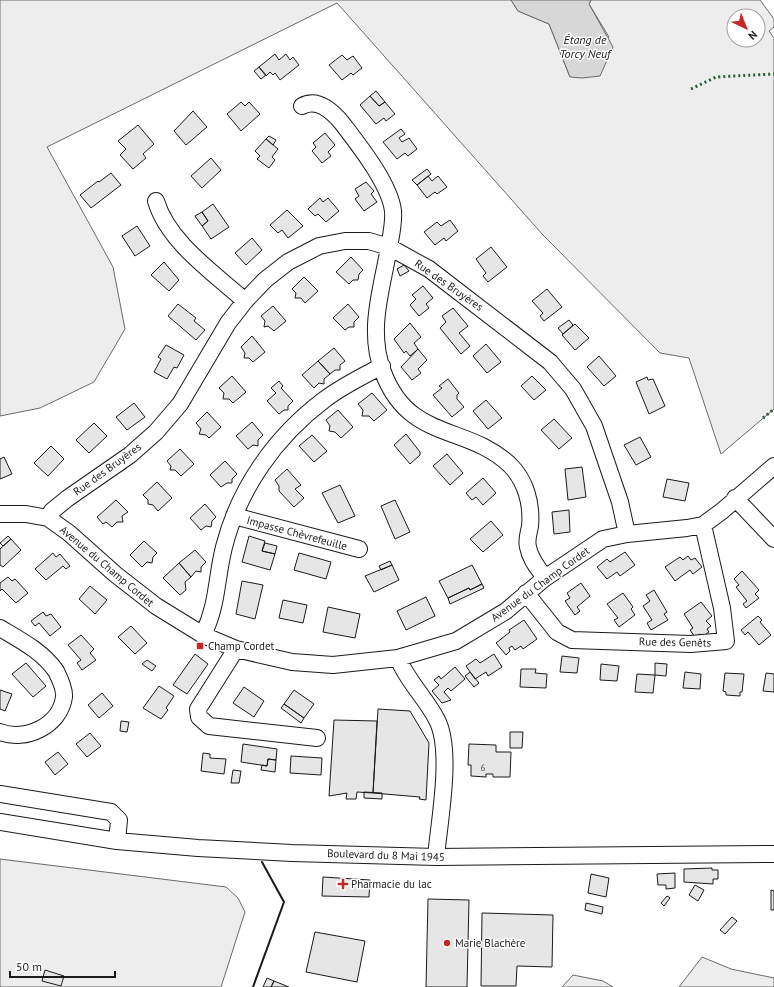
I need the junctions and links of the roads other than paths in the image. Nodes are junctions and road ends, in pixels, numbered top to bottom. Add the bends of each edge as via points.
1 (302, 106) dead end
2 (156, 201) dead end
3 (389, 247) junction
4 (244, 301) junction
5 (382, 366) junction
6 (774, 466) edge
7 (735, 498) junction
8 (0, 514) edge
9 (234, 516) junction
10 (48, 518) junction
11 (702, 525) junction
12 (626, 534) junction
13 (774, 539) edge
14 (359, 549) dead end
15 (545, 578) junction
16 (526, 593) junction
17 (0, 628) edge
18 (203, 635) junction
19 (236, 649) junction
20 (398, 658) junction
21 (0, 732) edge
22 (317, 738) dead end
23 (0, 794) edge
24 (0, 822) edge
25 (117, 841) junction
26 (774, 854) edge
27 (436, 857) junction

1 - 3 street via 309,102 315,103 335,114 372,166 385,188 393,211
2 - 4 street via 174,236
3 - 4 street, Rue des Bruyères via 369,240 319,246 288,262 264,280
3 - 5 street via 375,319
3 - 12 street, Rue des Bruyères via 429,269 513,331 550,362 573,389 594,426 620,502
4 - 10 street, Rue des Bruyères via 180,404 156,432 130,455 68,498 52,511
5 - 9 street via 325,399 287,434 256,473
5 - 15 street via 397,397 416,418 496,452 519,475 530,502 528,546 534,563
6 - 7 street, Avenue du Champ Cordet
7 - 11 street, Avenue du Champ Cordet
7 - 13 street
8 - 10 street, Avenue du Champ Cordet via 26,514
9 - 14 street, Impasse Chèvrefeuille
9 - 18 street via 224,546 213,611
10 - 18 street, Avenue du Champ Cordet via 156,606
11 - 12 street, Avenue du Champ Cordet
11 - 16 street, Rue des Genêts via 722,608 726,641 691,644 572,640 557,632
12 - 15 street, Avenue du Champ Cordet via 603,539
15 - 16 street, Avenue du Champ Cordet
16 - 20 street, Avenue du Champ Cordet via 506,611 456,641
17 - 21 street via 46,658 56,672 65,696 60,710 39,729 25,735 8,735
18 - 19 street, Avenue du Champ Cordet
19 - 20 street, Avenue du Champ Cordet via 292,662 333,665
19 - 22 street via 198,709 199,717 209,726
20 - 27 street via 403,670 438,721 445,752
23 - 25 street via 111,812 119,820
24 - 25 street, Boulevard du 8 Mai 1945
25 - 27 street, Boulevard du 8 Mai 1945 via 198,848
26 - 27 street, Boulevard du 8 Mai 1945

